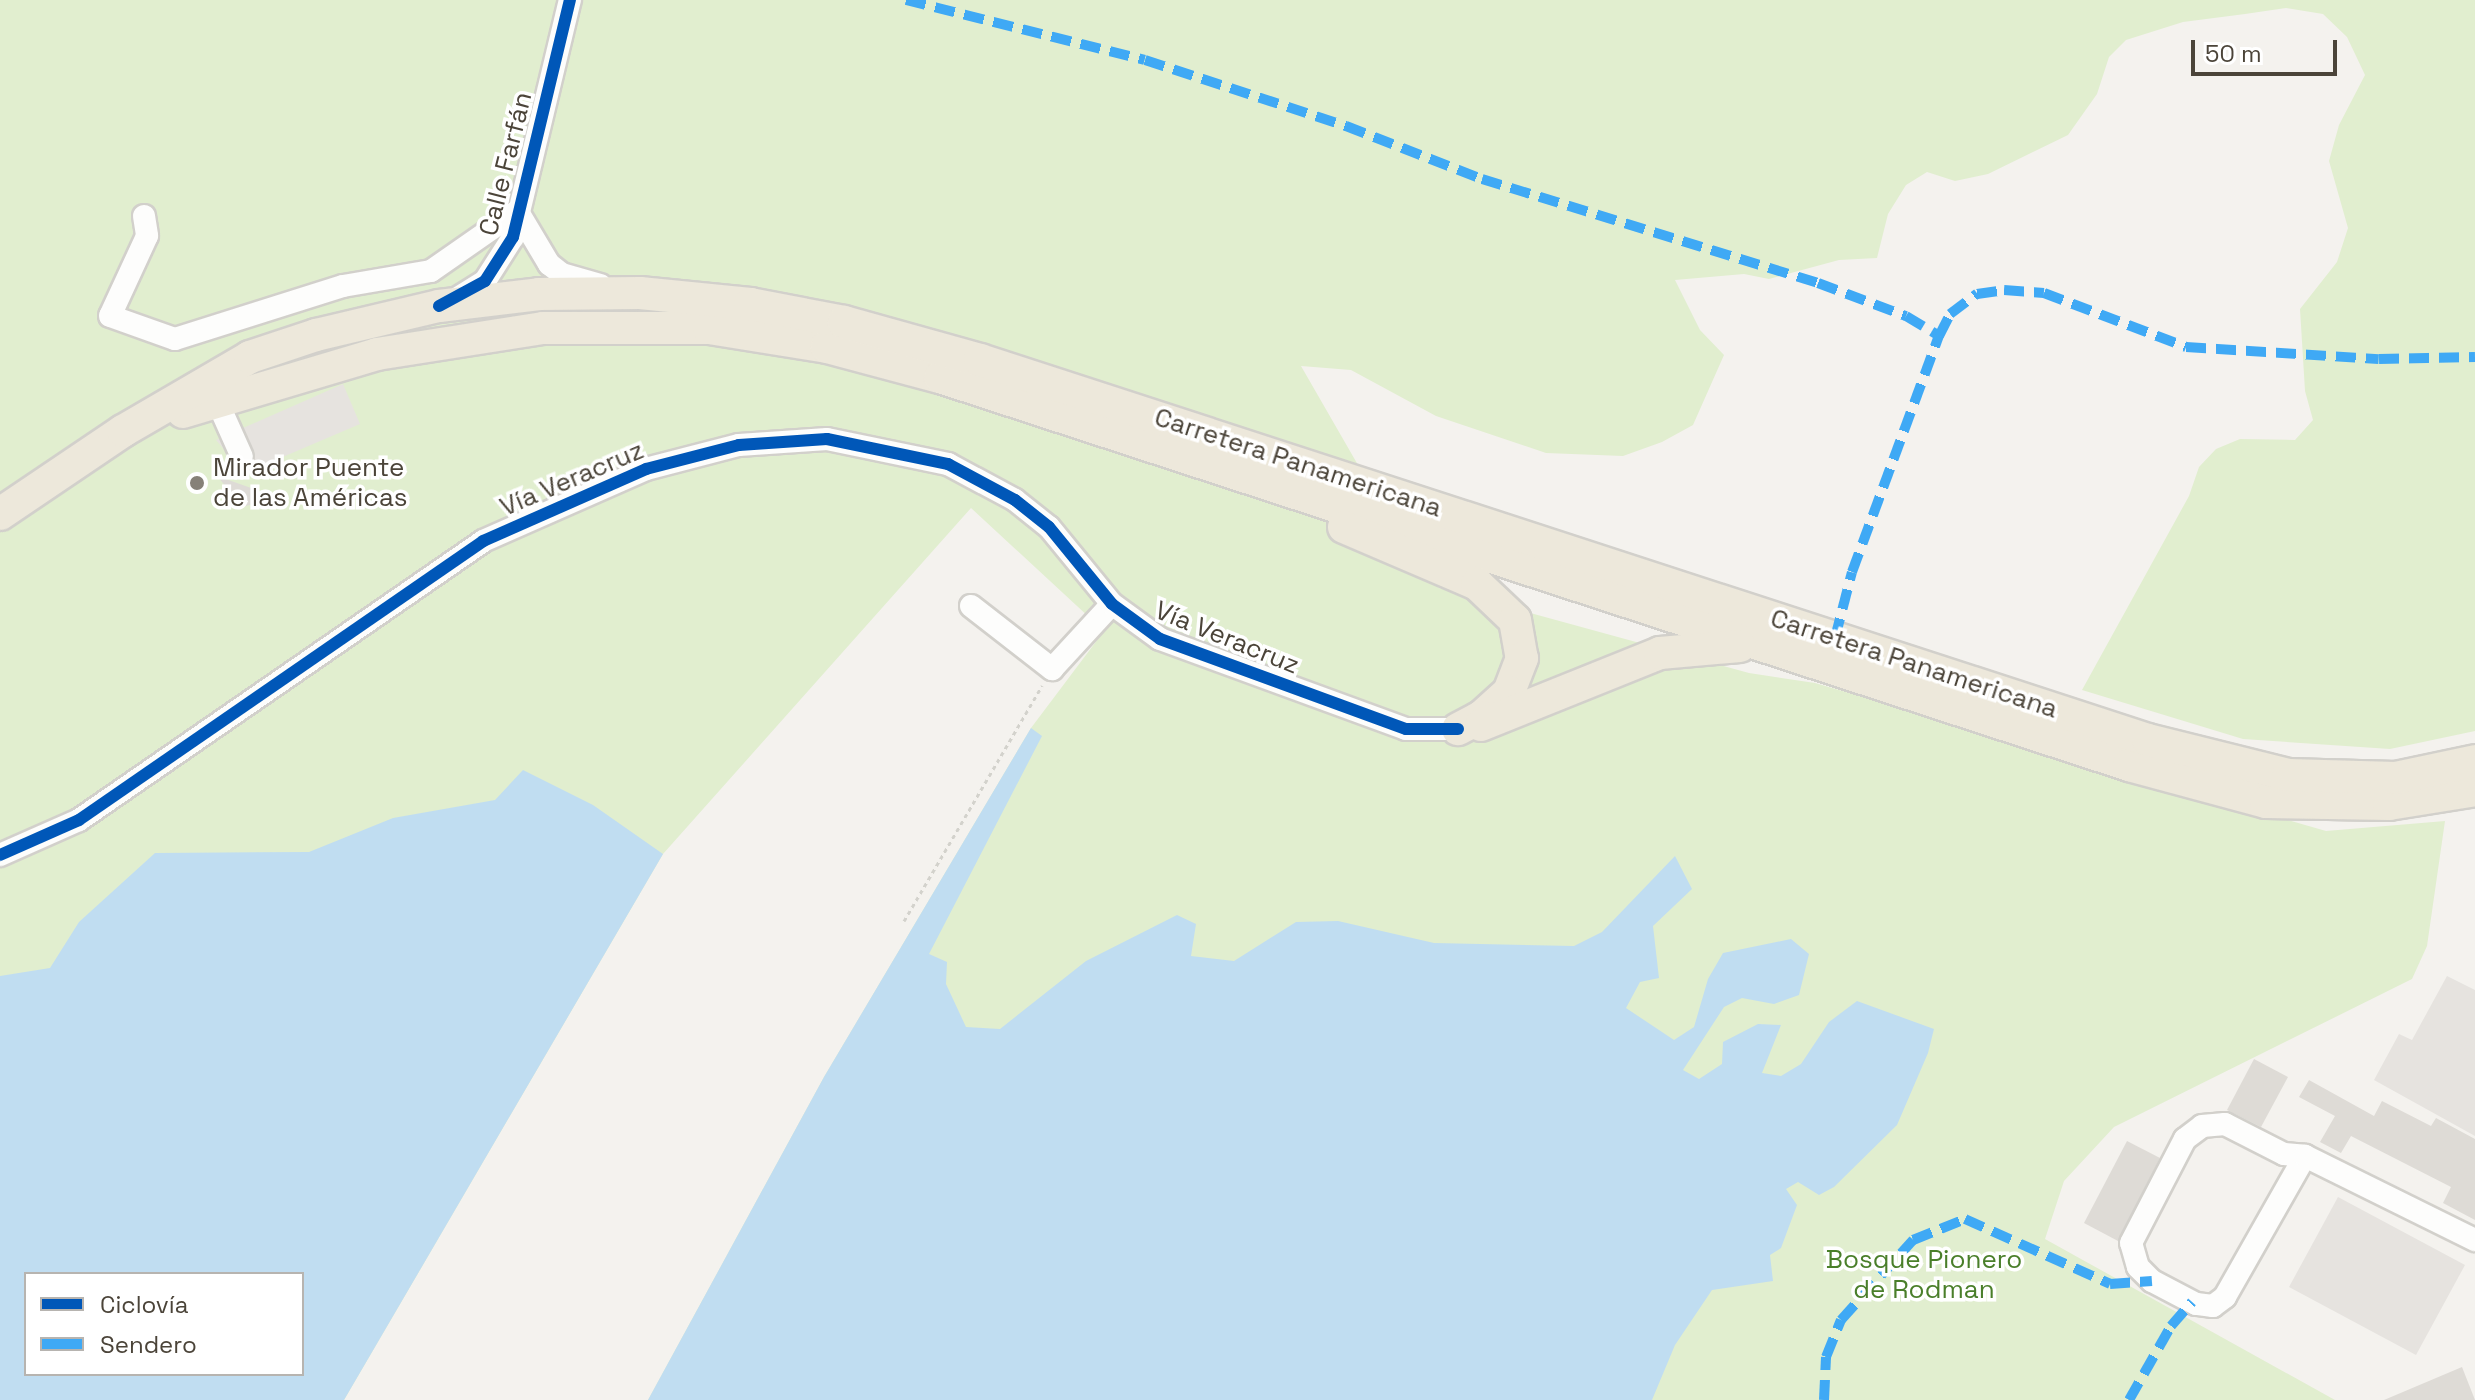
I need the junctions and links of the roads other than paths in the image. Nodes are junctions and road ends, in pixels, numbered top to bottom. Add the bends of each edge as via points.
1 (570, 0) edge
2 (517, 211) junction
3 (144, 216) dead end
4 (640, 293) junction
5 (439, 306) junction
6 (217, 401) junction
7 (123, 431) junction
8 (1142, 442) junction
9 (242, 457) dead end
10 (0, 514) edge
11 (1112, 604) junction
12 (971, 606) dead end
13 (1773, 649) junction
14 (1458, 729) junction
15 (2475, 761) edge
16 (2475, 790) edge
17 (0, 855) edge
18 (2305, 1156) junction
19 (2475, 1240) edge

1 - 2 street, Calle Farfán
2 - 3 street via 431,271 343,286 175,339 110,316 147,236
2 - 4 street via 538,251 562,274
2 - 5 street, Calle Farfán via 502,261 485,281
4 - 5 highway, Carretera Panamericana via 539,294
4 - 15 highway, Carretera Panamericana via 750,304 844,322 980,360 2164,744 2288,775 2396,778
5 - 7 highway, Carretera Panamericana via 316,335 250,357
6 - 7 highway, Carretera Panamericana
6 - 8 highway, Carretera Panamericana via 377,354 451,339 618,325 709,328 870,358
6 - 9 street
7 - 10 highway, Carretera Panamericana
8 - 13 highway, Carretera Panamericana
8 - 14 highway via 1477,584 1499,600 1521,640 1519,672 1496,706
11 - 12 street via 1052,669
11 - 14 street, Vía Veracruz via 1160,639 1317,697 1406,729
11 - 17 street, Vía Veracruz via 1049,527 1015,500 948,464 827,439 739,445 646,469 483,541 79,820
13 - 14 highway via 1699,647 1660,653 1511,716
13 - 16 highway, Carretera Panamericana via 2129,765 2266,802 2389,804
18 - 18 street via 2284,1154 2225,1124 2202,1126 2185,1139 2131,1243 2138,1267 2179,1295 2213,1306 2225,1297
18 - 19 street

